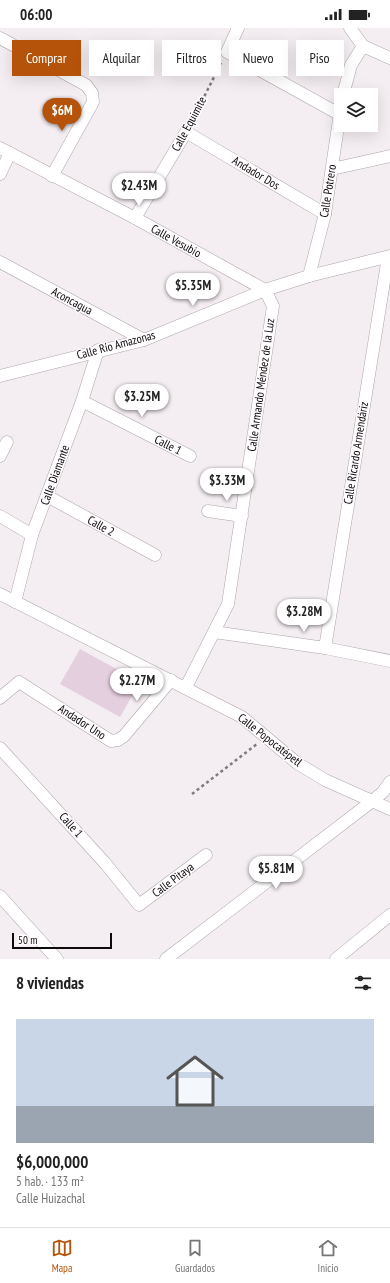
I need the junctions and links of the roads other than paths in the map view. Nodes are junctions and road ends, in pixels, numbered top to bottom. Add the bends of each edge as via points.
1 (238, 28) edge
2 (350, 28) edge
3 (0, 38) edge
4 (363, 46) junction
5 (390, 58) edge
6 (345, 88) edge
7 (334, 107) edge
8 (186, 132) joint
9 (337, 132) edge
10 (5, 151) edge
11 (390, 156) edge
12 (332, 169) junction
13 (0, 174) edge
14 (52, 176) junction
15 (325, 214) junction
16 (135, 218) junction
17 (389, 256) edge
18 (0, 262) edge
19 (309, 276) junction
20 (265, 290) junction
21 (144, 340) junction
22 (98, 350) junction
23 (0, 376) edge
24 (82, 401) junction
25 (7, 442) dead end
26 (0, 456) edge
27 (190, 456) dead end
28 (47, 496) junction
29 (208, 511) dead end
30 (0, 516) edge
31 (242, 516) junction
32 (32, 535) junction
33 (155, 555) dead end
34 (0, 594) edge
35 (15, 602) junction
36 (214, 632) junction
37 (325, 648) junction
38 (390, 661) edge
39 (170, 680) junction
40 (186, 687) junction
41 (0, 698) edge
42 (0, 748) edge
43 (390, 782) edge
44 (371, 802) junction
45 (390, 809) edge
46 (206, 855) dead end
47 (0, 896) edge
48 (139, 905) joint
49 (390, 915) edge
50 (57, 959) edge
51 (166, 959) edge
52 (336, 959) edge

1 - 7 street via 227,52
2 - 4 street
3 - 14 street via 86,85 92,93 93,102
4 - 5 street
4 - 6 street via 352,65
8 - 15 street, Andador Dos
8 - 16 street, Calle Equimite
9 - 12 street, Calle Potrero
10 - 13 street
10 - 14 street, Calle Vesubio
11 - 12 street
12 - 15 street, Calle Potrero
14 - 16 street, Calle Vesubio
15 - 19 street, Calle Potrero
16 - 20 street, Calle Vesubio
17 - 19 street, Calle Río Amazonas
17 - 37 street, Calle Ricardo Armendáriz
18 - 21 street, Aconcagua
19 - 20 street, Calle Río Amazonas
20 - 21 street, Calle Río Amazonas
20 - 31 street, Calle Armando Méndez de la Luz via 273,306
21 - 22 street, Calle Río Amazonas
22 - 23 street, Calle Río Amazonas
22 - 24 street, Calle Diamante
24 - 27 street, Calle 1
24 - 28 street, Calle Diamante
25 - 26 street
28 - 32 street, Calle Diamante
28 - 33 street, Calle 2
29 - 31 street
30 - 32 street
31 - 36 street, Calle Armando Méndez de la Luz via 228,604
32 - 35 street, Calle Diamante
34 - 35 street, Calle Popocatépetl
35 - 39 street, Calle Popocatépetl
36 - 37 street
36 - 40 street, Calle Armando Méndez de la Luz
37 - 38 street
39 - 40 street, Calle Popocatépetl
39 - 41 street, Andador Uno via 124,736 111,741 20,682
40 - 44 street, Calle Popocatépetl via 242,717 296,763
42 - 48 street, Calle 1 via 105,863
43 - 44 street
44 - 45 street, Calle Popocatépetl
44 - 51 street
46 - 48 street, Calle Pitaya
47 - 50 street
49 - 52 street

